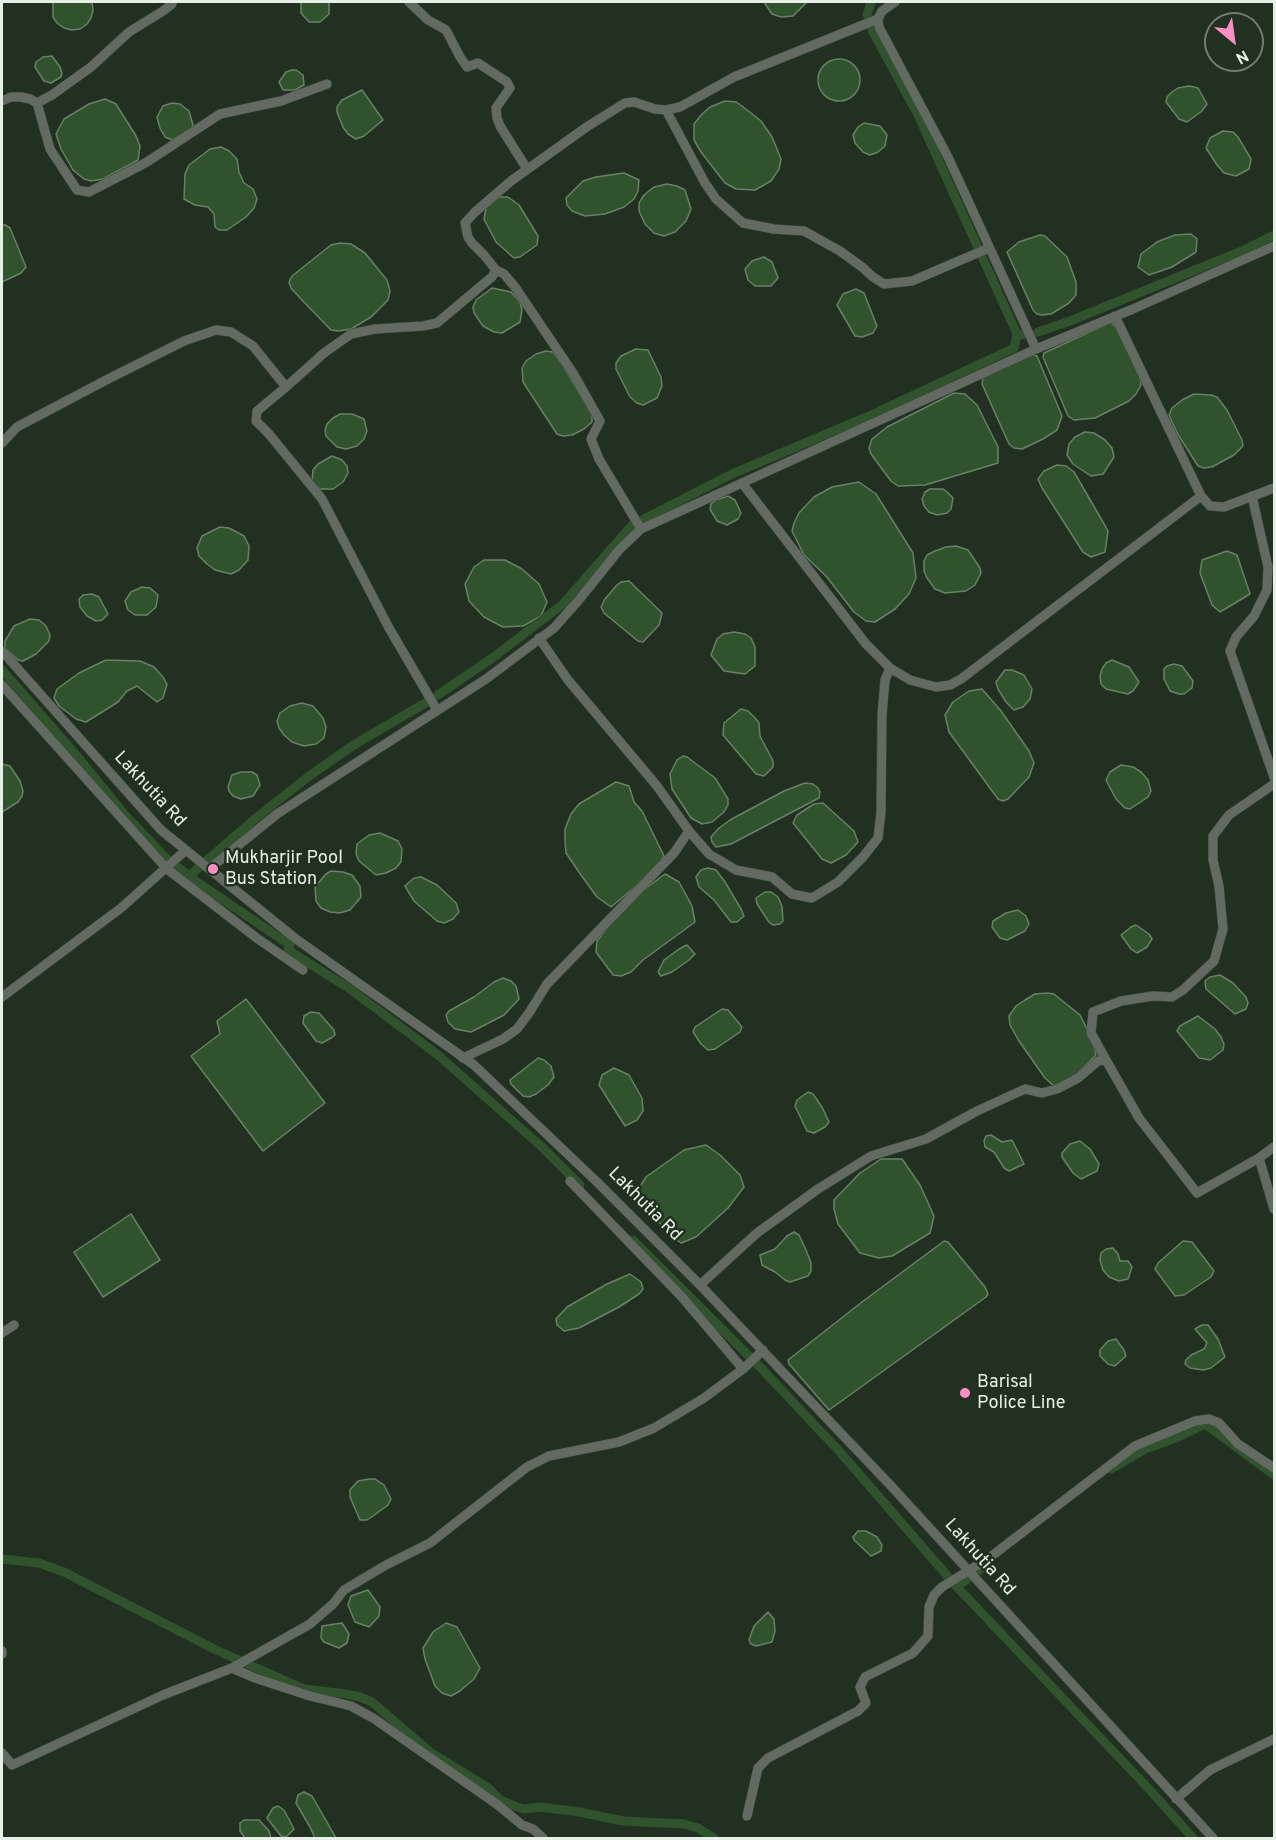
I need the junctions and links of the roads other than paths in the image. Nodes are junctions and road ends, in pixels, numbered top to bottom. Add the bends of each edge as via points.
1 (172, 2) edge
2 (410, 2) edge
3 (895, 2) edge
4 (878, 19) junction
5 (327, 84) dead end
6 (2, 101) edge
7 (37, 103) junction
8 (666, 110) junction
9 (527, 169) junction
10 (1275, 246) edge
11 (989, 248) junction
12 (496, 270) junction
13 (1116, 316) junction
14 (1036, 349) junction
15 (286, 387) junction
16 (2, 443) edge
17 (742, 483) junction
18 (1275, 488) edge
19 (1201, 496) junction
20 (1252, 496) junction
21 (641, 529) junction
22 (539, 638) junction
23 (2, 651) edge
24 (890, 668) junction
25 (2, 685) edge
26 (437, 710) junction
27 (1275, 777) edge
28 (1275, 784) edge
29 (689, 831) junction
30 (186, 850) junction
31 (167, 869) junction
32 (209, 869) junction
33 (303, 970) dead end
34 (2, 997) edge
35 (463, 1058) junction
36 (1106, 1060) junction
37 (1275, 1147) edge
38 (1259, 1158) junction
39 (570, 1181) dead end
40 (1275, 1209) edge
41 (700, 1285) junction
42 (14, 1325) dead end
43 (2, 1333) edge
44 (763, 1350) junction
45 (742, 1369) junction
46 (1275, 1468) edge
47 (969, 1570) junction
48 (232, 1668) junction
49 (1275, 1739) edge
50 (2, 1753) edge
51 (1176, 1800) junction
52 (747, 1816) dead end
53 (543, 1839) edge
54 (1213, 1839) edge

1 - 7 street via 129,32 91,68
2 - 9 street via 428,20 446,30 467,67 478,63 507,82 510,88 496,108 497,118
3 - 4 street
4 - 8 street via 764,64
4 - 11 street
5 - 7 street via 281,101 220,114 147,162 89,192 77,190 50,149
6 - 7 street via 21,97
8 - 9 street via 634,102 625,104
8 - 11 street via 705,183 743,223 804,231 840,251 884,284 912,281
9 - 12 street via 465,223 471,243
10 - 13 street
11 - 14 street
12 - 15 street via 437,323 351,334
12 - 21 street via 515,287 595,411 600,421 591,439
13 - 14 street
13 - 19 street
14 - 17 street
15 - 16 street via 253,346 231,332 216,330 184,341 17,427
15 - 26 street via 257,411 256,421 322,499
17 - 21 street
17 - 24 street via 866,644
18 - 20 street
19 - 20 street via 1210,506 1224,507
19 - 24 street via 961,679 936,687 910,680
20 - 27 street via 1268,567 1267,590 1230,651
21 - 22 street via 554,628
22 - 26 street
22 - 29 street
23 - 30 street, Lakhutia Rd via 161,830
24 - 29 street via 882,715 878,838 838,882 812,898 792,894 772,877 736,870 709,854
25 - 31 street
26 - 32 street via 278,814
28 - 36 street via 1229,815 1213,836 1223,929 1214,961 1172,997 1121,1001 1093,1012 1091,1033
29 - 35 street via 674,853 547,984 517,1029
30 - 31 street
30 - 32 street, Lakhutia Rd
31 - 33 street
31 - 34 street
32 - 35 street, Lakhutia Rd via 296,939
35 - 41 street, Lakhutia Rd via 597,1182
36 - 38 street via 1139,1118 1197,1193
36 - 41 street via 1098,1061 1057,1089 1042,1093 1025,1089 926,1139 871,1156 757,1233
37 - 38 street
38 - 40 street
39 - 45 street via 682,1297
41 - 44 street, Lakhutia Rd
42 - 43 street
44 - 45 street
44 - 47 street, Lakhutia Rd
45 - 48 street via 654,1428 619,1442 549,1456 527,1467 430,1543 344,1590 310,1624
46 - 47 street via 1238,1444 1219,1423 1209,1419 1195,1421 1135,1446
47 - 51 street, Lakhutia Rd
47 - 52 street via 934,1595 929,1607 928,1636 913,1653 866,1677 860,1687 866,1703 858,1711 768,1758 758,1768
48 - 50 street via 163,1695 12,1765
48 - 53 street via 351,1706 374,1718 522,1825 534,1828
49 - 51 street via 1210,1770
51 - 54 street, Lakhutia Rd

